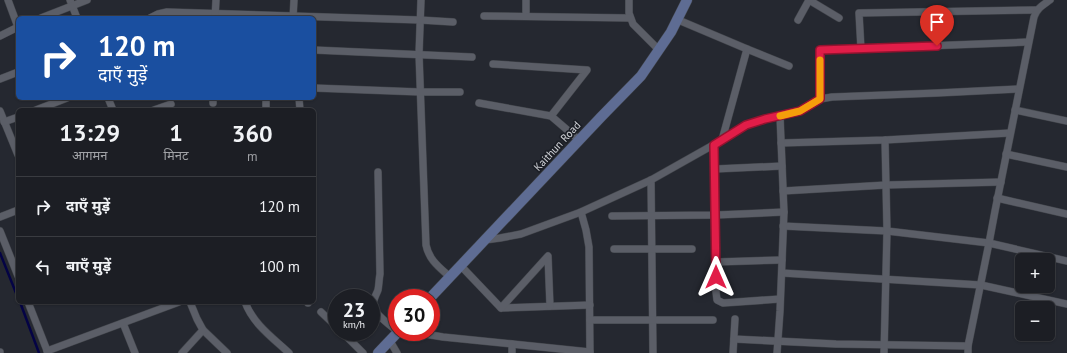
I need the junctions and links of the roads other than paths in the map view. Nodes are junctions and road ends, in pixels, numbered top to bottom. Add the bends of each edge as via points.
1 (8, 0) edge
2 (87, 0) edge
3 (216, 0) edge
4 (294, 0) edge
5 (421, 0) edge
6 (526, 0) edge
7 (629, 0) edge
8 (686, 0) edge
9 (809, 0) edge
10 (1050, 0) edge
11 (71, 3) edge
12 (1037, 10) junction
13 (46, 16) edge
14 (76, 16) edge
15 (154, 16) edge
16 (215, 16) edge
17 (293, 16) edge
18 (484, 16) dead end
19 (526, 16) junction
20 (316, 18) edge
21 (630, 18) junction
22 (839, 18) dead end
23 (676, 19) junction
24 (420, 20) junction
25 (798, 20) dead end
26 (16, 22) edge
27 (453, 22) dead end
28 (16, 28) edge
29 (0, 36) edge
30 (1028, 42) junction
31 (747, 49) junction
32 (861, 49) junction
33 (316, 50) edge
34 (659, 50) junction
35 (419, 54) junction
36 (472, 57) dead end
37 (493, 64) dead end
38 (789, 66) dead end
39 (16, 73) edge
40 (0, 79) edge
41 (316, 88) edge
42 (1019, 89) junction
43 (420, 92) junction
44 (460, 92) dead end
45 (820, 99) junction
46 (62, 100) edge
47 (479, 103) dead end
48 (171, 104) dead end
49 (41, 108) edge
50 (160, 108) edge
51 (1015, 110) junction
52 (0, 111) edge
53 (551, 116) junction
54 (780, 116) junction
55 (16, 118) edge
56 (1067, 121) edge
57 (4, 122) junction
58 (1010, 133) junction
59 (579, 140) junction
60 (722, 140) junction
61 (885, 140) junction
62 (781, 143) junction
63 (714, 145) junction
64 (16, 150) edge
65 (1006, 154) junction
66 (782, 166) junction
67 (1067, 167) edge
68 (715, 169) junction
69 (378, 172) dead end
70 (651, 180) junction
71 (1001, 182) junction
72 (886, 185) junction
73 (783, 191) junction
74 (997, 198) junction
75 (16, 211) edge
76 (581, 212) junction
77 (784, 212) junction
78 (1067, 214) edge
79 (612, 216) dead end
80 (651, 216) junction
81 (716, 216) junction
82 (0, 217) edge
83 (784, 226) junction
84 (0, 231) edge
85 (887, 231) junction
86 (485, 240) junction
87 (989, 243) junction
88 (614, 249) dead end
89 (651, 249) junction
90 (692, 249) dead end
91 (782, 260) junction
92 (1067, 261) edge
93 (716, 262) junction
94 (461, 266) junction
95 (16, 271) edge
96 (782, 274) junction
97 (450, 278) junction
98 (886, 279) junction
99 (981, 285) junction
100 (439, 289) edge
101 (780, 299) junction
102 (29, 304) edge
103 (174, 304) edge
104 (191, 304) edge
105 (246, 304) edge
106 (590, 304) junction
107 (1067, 304) edge
108 (550, 306) junction
109 (501, 308) junction
110 (321, 312) dead end
111 (328, 319) edge
112 (735, 319) dead end
113 (590, 320) junction
114 (652, 320) junction
115 (713, 320) dead end
116 (123, 323) junction
117 (388, 324) edge
118 (203, 330) junction
119 (440, 336) edge
120 (734, 339) junction
121 (351, 341) edge
122 (390, 341) joint
123 (777, 342) junction
124 (512, 344) junction
125 (885, 344) junction
126 (968, 349) edge
127 (47, 352) edge
128 (590, 352) edge
129 (135, 353) edge
130 (182, 353) edge
131 (227, 353) edge
132 (289, 353) edge
133 (363, 353) edge
134 (378, 353) edge
135 (397, 353) edge
136 (512, 353) edge
137 (652, 353) edge
138 (733, 353) edge
139 (777, 353) edge
140 (884, 353) edge

1 - 26 street
2 - 11 street
3 - 16 street
4 - 17 street
5 - 24 street
6 - 19 street
7 - 21 street
8 - 23 street, Kaithun Road
9 - 22 street
9 - 25 street
10 - 12 street
11 - 13 street
11 - 14 street
12 - 30 street
12 - 32 street via 859,13
15 - 16 street via 167,12
18 - 19 street
19 - 21 street
20 - 24 street
21 - 34 street
23 - 31 street
23 - 34 street, Kaithun Road
24 - 27 street
24 - 35 street
28 - 29 street
30 - 32 street
30 - 42 street
31 - 38 street
31 - 60 street
32 - 45 street via 820,50
33 - 35 street
34 - 59 street, Kaithun Road via 641,76
35 - 36 street
35 - 43 street
37 - 53 street via 587,70
39 - 40 street
41 - 43 street
42 - 45 street
42 - 51 street
43 - 44 street
43 - 97 street via 426,245 429,255
45 - 54 street via 800,111
46 - 49 street
47 - 53 street
48 - 50 street
51 - 56 street
51 - 58 street
52 - 57 street
53 - 59 street
54 - 60 street via 746,125
54 - 62 street
55 - 57 street
57 - 64 street
58 - 61 street
58 - 65 street
59 - 86 street, Kaithun Road
60 - 63 street
61 - 62 street
61 - 72 street
62 - 66 street
63 - 68 street
63 - 70 street
65 - 67 street
65 - 71 street
66 - 68 street
66 - 73 street
68 - 81 street
69 - 117 street via 380,274 373,306 377,314
70 - 76 street
70 - 80 street
71 - 72 street
71 - 74 street
72 - 73 street
72 - 85 street
73 - 77 street
74 - 78 street
74 - 87 street
75 - 82 street
76 - 86 street via 520,234
76 - 106 street via 589,247
77 - 81 street
77 - 83 street
79 - 80 street
80 - 81 street
80 - 89 street
81 - 93 street
83 - 85 street
83 - 91 street
84 - 95 street
85 - 87 street
85 - 98 street
86 - 94 street, Kaithun Road
87 - 92 street
87 - 99 street
88 - 89 street
89 - 90 street
89 - 114 street
91 - 93 street
91 - 96 street
93 - 101 street via 716,292 717,300 720,302
94 - 97 street, Kaithun Road
94 - 109 street
96 - 98 street
96 - 101 street
97 - 100 street, Kaithun Road
98 - 99 street
98 - 125 street
99 - 107 street
99 - 126 street
101 - 123 street
102 - 127 street
103 - 116 street
104 - 118 street
105 - 132 street via 253,318
106 - 108 street
106 - 113 street
108 - 109 street
108 - 109 street via 548,256
110 - 111 street
112 - 120 street
113 - 114 street
113 - 128 street
114 - 115 street
114 - 137 street
116 - 127 street
116 - 129 street
118 - 130 street
118 - 131 street
119 - 124 street
120 - 123 street
120 - 138 street
121 - 133 street
122 - 134 street
122 - 135 street
123 - 125 street
123 - 139 street
124 - 128 street
124 - 136 street
125 - 126 street
125 - 140 street

